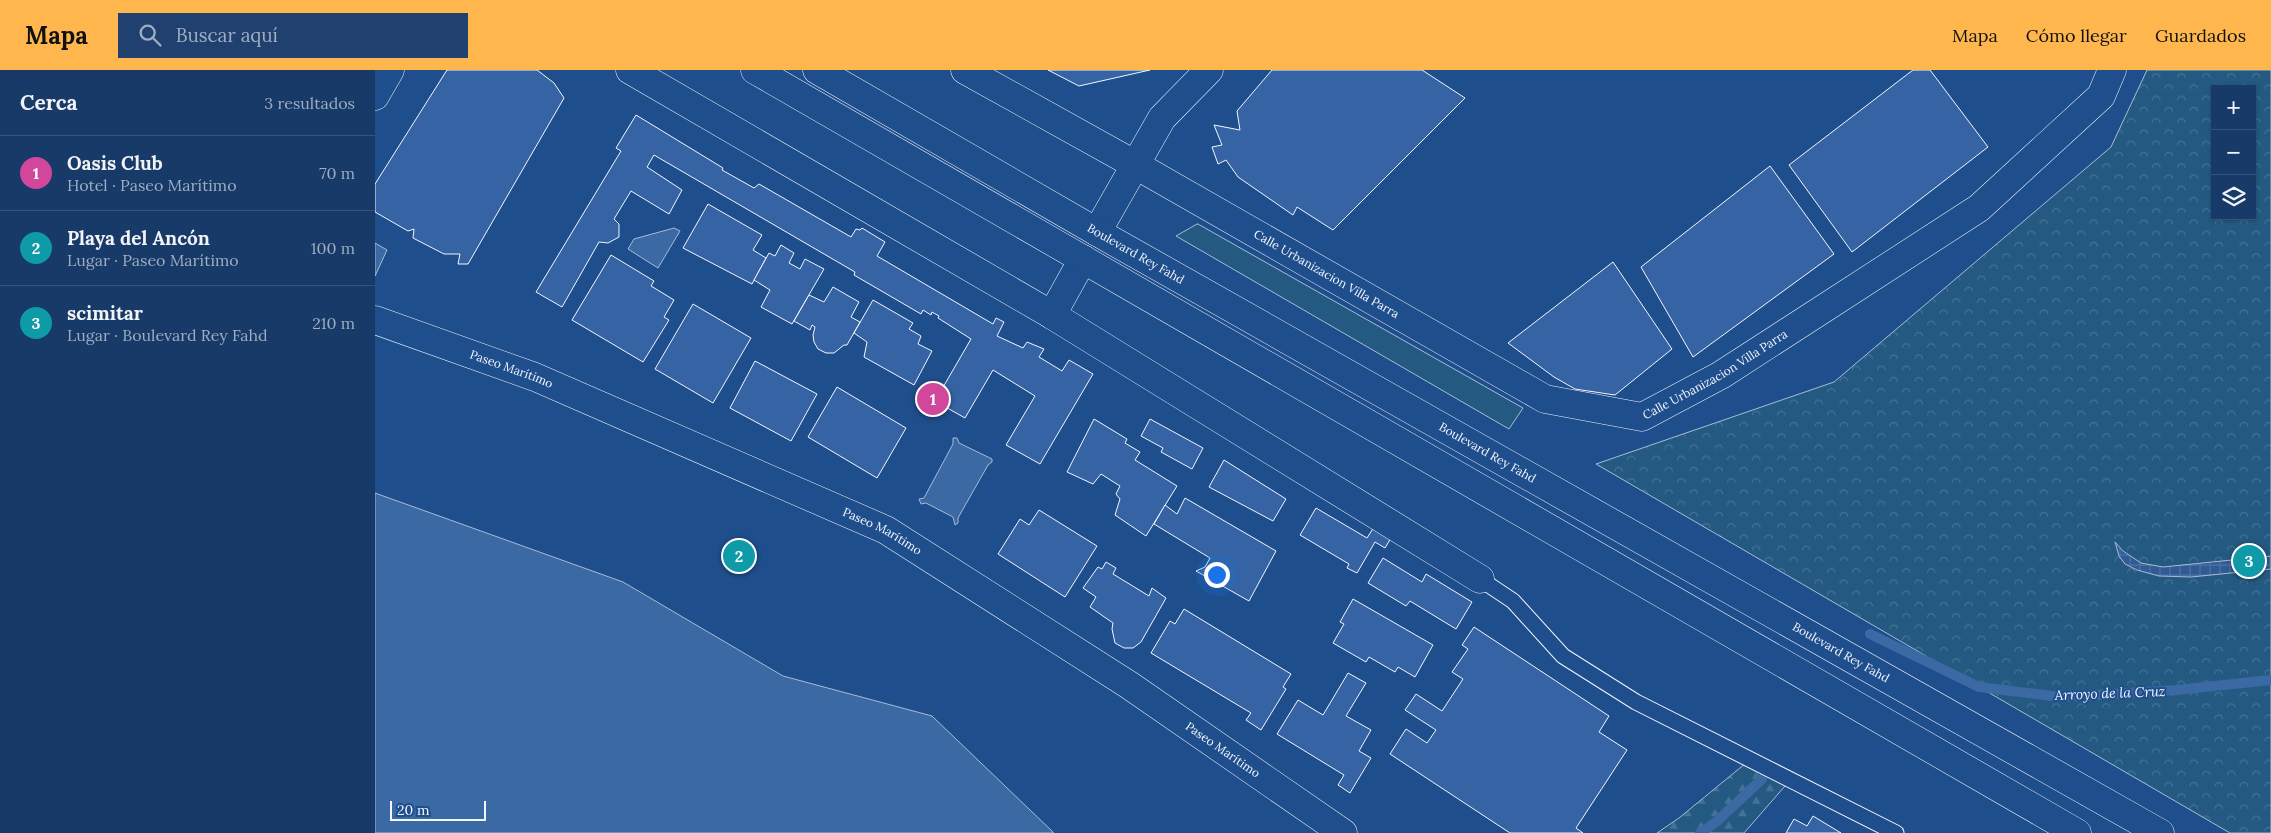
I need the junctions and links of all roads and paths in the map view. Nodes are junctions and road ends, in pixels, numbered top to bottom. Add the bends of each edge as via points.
1 (389, 70) edge
2 (631, 70) edge
3 (755, 70) edge
4 (817, 70) edge
5 (965, 70) edge
6 (1209, 70) edge
7 (2112, 70) edge
8 (375, 96) edge
9 (1134, 164) junction
10 (1097, 232) junction
11 (1083, 259) junction
12 (1052, 315) junction
13 (375, 320) edge
14 (1480, 579) joint
15 (1343, 833) edge
16 (1896, 833) edge
17 (2077, 833) edge
18 (2160, 833) edge

1 - 8 street
2 - 12 street
3 - 11 street
4 - 10 street, Boulevard Rey Fahd
5 - 9 street, Calle Urbanizacion Villa Parra
6 - 9 street via 1162,118
7 - 9 street, Calle Urbanizacion Villa Parra via 2101,96 1979,208 1721,375 1642,417 1545,399
9 - 10 street
10 - 18 street, Boulevard Rey Fahd
11 - 12 street
11 - 17 street
12 - 14 street
13 - 15 street, Paseo Marítimo via 535,377 886,530 1129,685
14 - 16 lane via 1513,601 1563,656 1636,702

